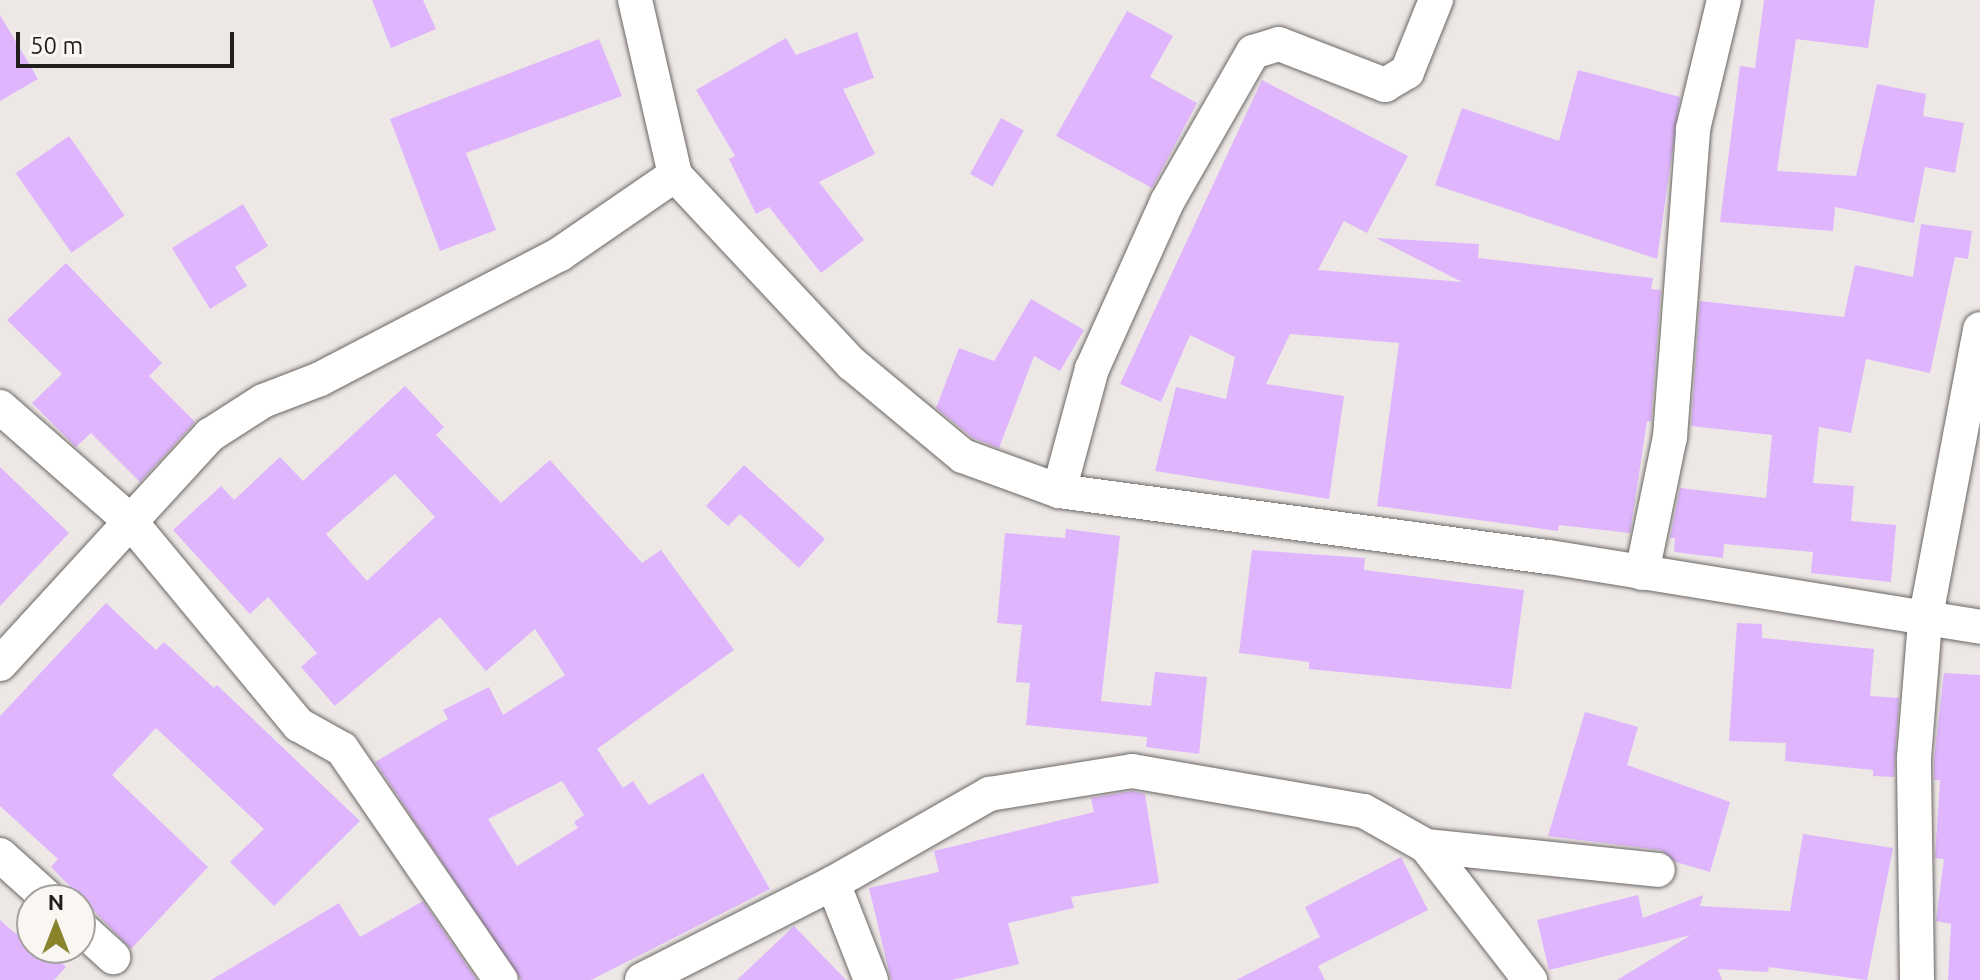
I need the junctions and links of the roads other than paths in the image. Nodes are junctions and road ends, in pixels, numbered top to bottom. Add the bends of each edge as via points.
1 (635, 0) edge
2 (1436, 0) edge
3 (1724, 0) edge
4 (675, 175) junction
5 (1980, 329) edge
6 (0, 407) edge
7 (1059, 491) junction
8 (130, 521) junction
9 (1642, 573) junction
10 (1925, 621) junction
11 (1980, 627) edge
12 (0, 664) edge
13 (1426, 846) junction
14 (0, 855) edge
15 (1658, 870) dead end
16 (833, 883) junction
17 (32, 884) edge
18 (96, 942) edge
19 (113, 957) dead end
20 (501, 980) edge
21 (642, 980) edge
22 (871, 980) edge
23 (1530, 980) edge
24 (1917, 980) edge

1 - 4 street
2 - 7 street via 1407,72 1385,85 1279,44 1253,52 1167,202 1092,369
3 - 9 street via 1693,129 1670,437
4 - 7 street via 852,364 963,456
4 - 8 street via 560,254 320,379 263,401 210,435
5 - 10 street
6 - 8 street
7 - 9 street
8 - 12 street
8 - 20 street via 299,725 342,749
9 - 10 street
10 - 11 street
10 - 24 street via 1914,758
13 - 15 street
13 - 16 street via 1364,811 1132,771 989,794
13 - 23 street
14 - 17 street
16 - 21 street
16 - 22 street
18 - 19 street

